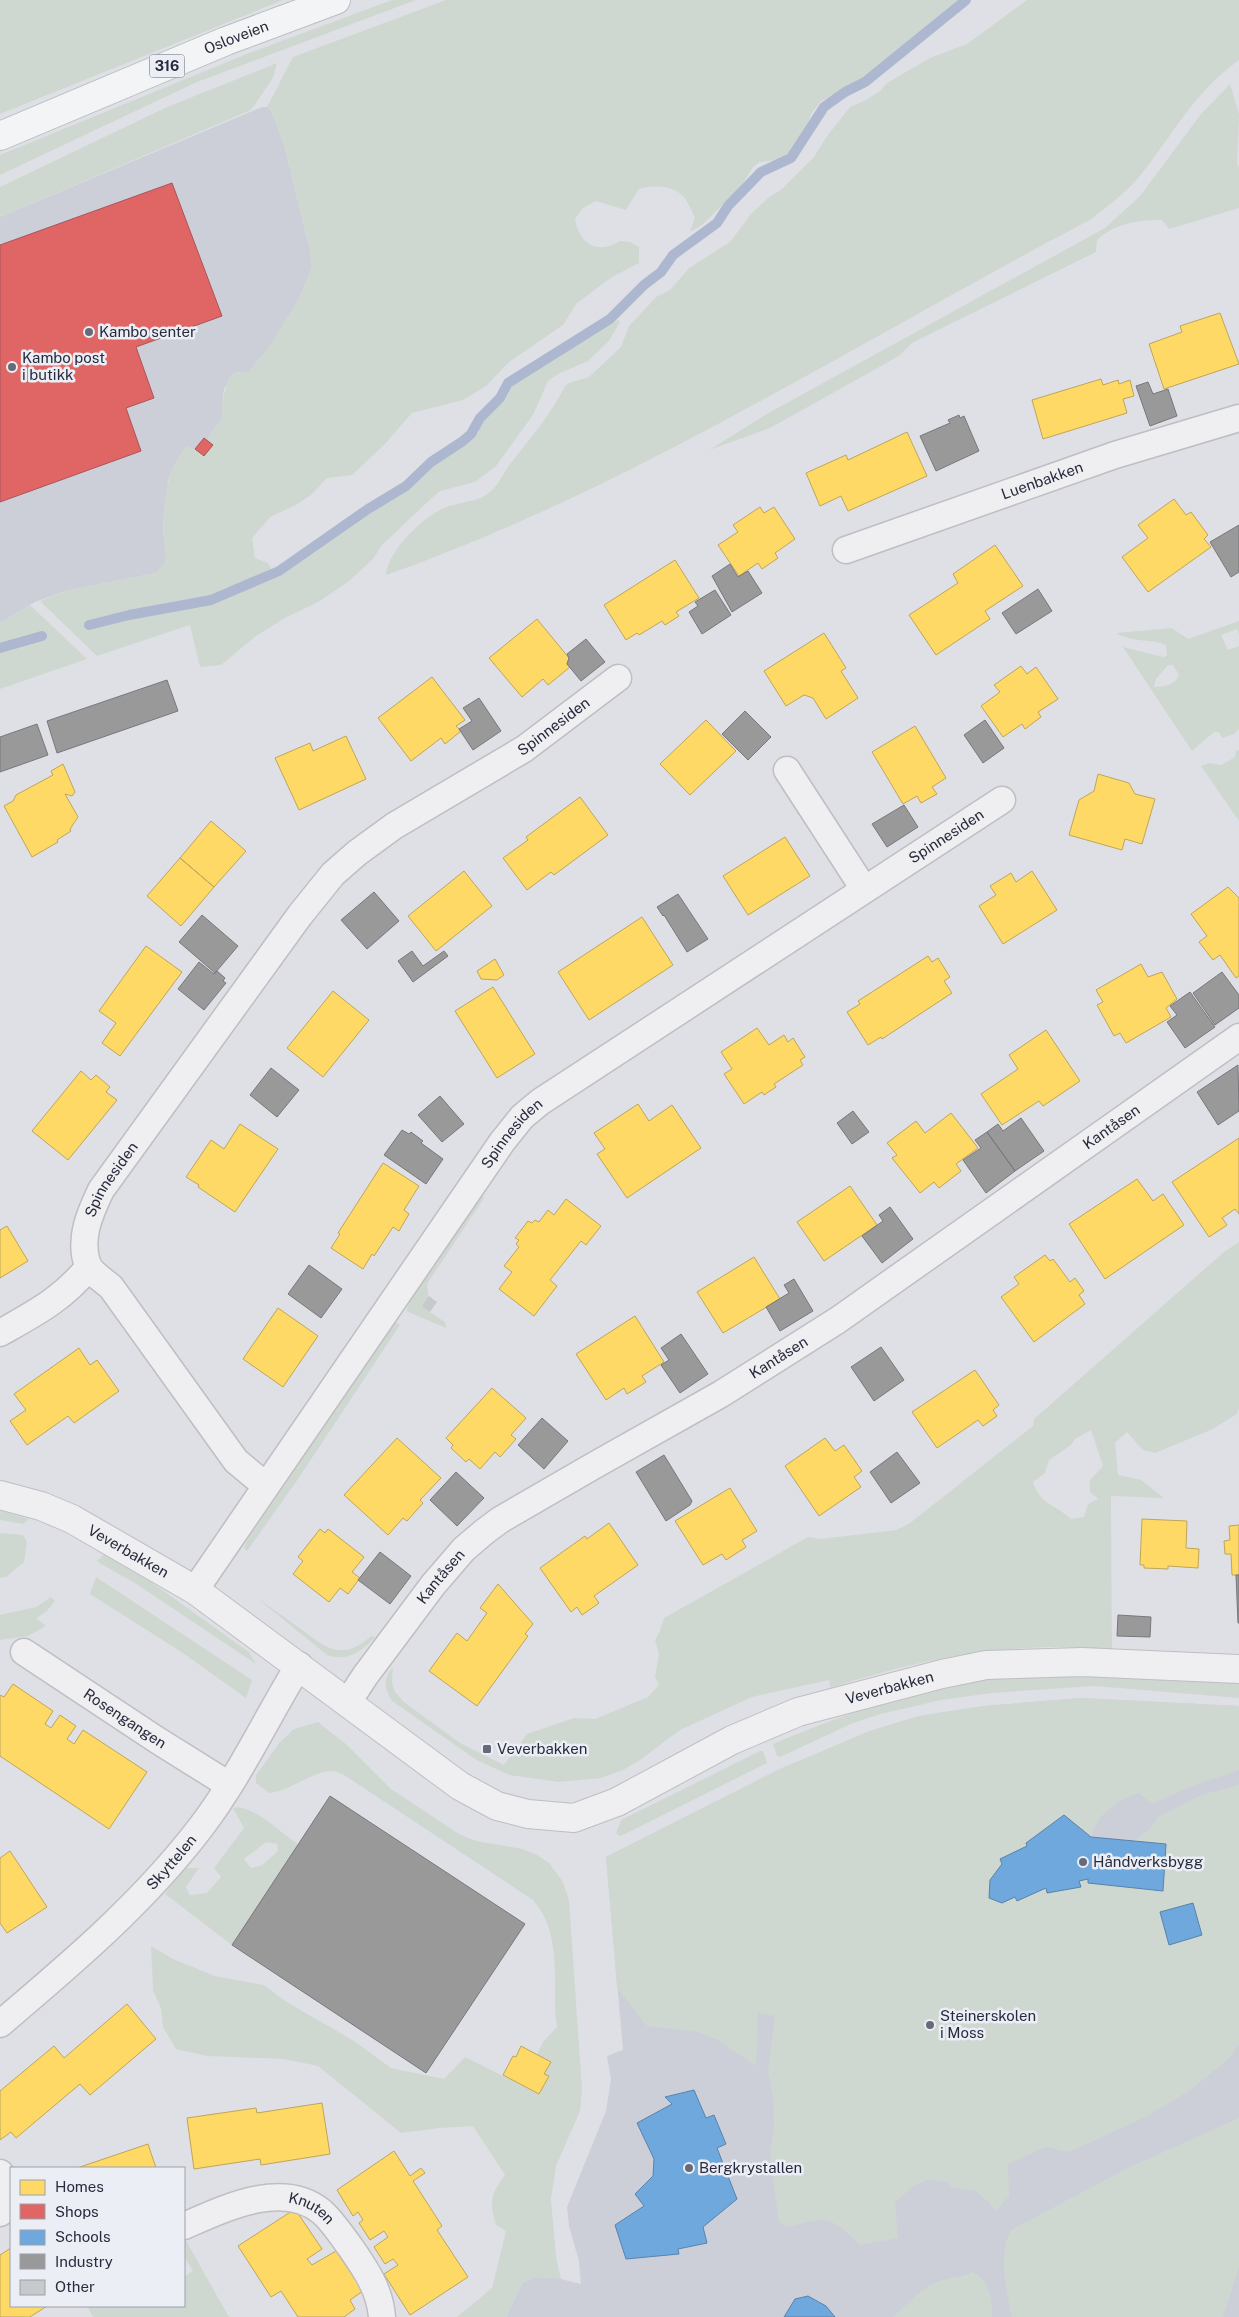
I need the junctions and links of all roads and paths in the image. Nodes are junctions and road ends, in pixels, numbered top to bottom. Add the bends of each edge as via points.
1 (336, 0) edge
2 (0, 136) edge
3 (1239, 418) edge
4 (846, 550) dead end
5 (618, 678) dead end
6 (787, 770) dead end
7 (1002, 800) dead end
8 (864, 889) junction
9 (1239, 1037) edge
10 (89, 1267) junction
11 (0, 1333) edge
12 (266, 1486) junction
13 (0, 1495) edge
14 (195, 1590) junction
15 (24, 1652) dead end
16 (299, 1665) junction
17 (1239, 1669) edge
18 (348, 1702) junction
19 (229, 1785) junction
20 (0, 2024) edge
21 (0, 2173) edge
22 (10, 2188) edge
23 (10, 2205) edge
24 (0, 2213) edge
25 (185, 2226) edge
26 (382, 2317) edge

1 - 2 main road, Osloveien / 316 via 226,41
3 - 4 street, Luenbakken via 1115,455
5 - 10 street, Spinnesiden via 524,749 394,826 333,874 102,1190 88,1219 84,1239
6 - 8 street
7 - 8 street, Spinnesiden
8 - 12 street, Spinnesiden via 522,1117 496,1150
9 - 18 street, Kantåsen via 838,1320 721,1394 500,1520 464,1549 433,1586
10 - 11 street via 52,1303
10 - 12 street via 111,1287 236,1461
12 - 14 street, Spinnesiden
13 - 14 street, Veverbakken via 41,1506 72,1519
14 - 16 street, Veverbakken
15 - 19 street, Rosengangen
16 - 18 street, Veverbakken
16 - 19 street, Skyttelen
17 - 18 street, Veverbakken via 1082,1662 986,1665 942,1674 798,1712 732,1740 616,1802 574,1818 528,1814 498,1806 460,1786
19 - 20 street, Skyttelen via 197,1832 133,1905 99,1939
21 - 22 street
23 - 24 street
25 - 26 street, Knuten via 223,2209 254,2201 280,2197 305,2201 322,2212 367,2271 377,2292

